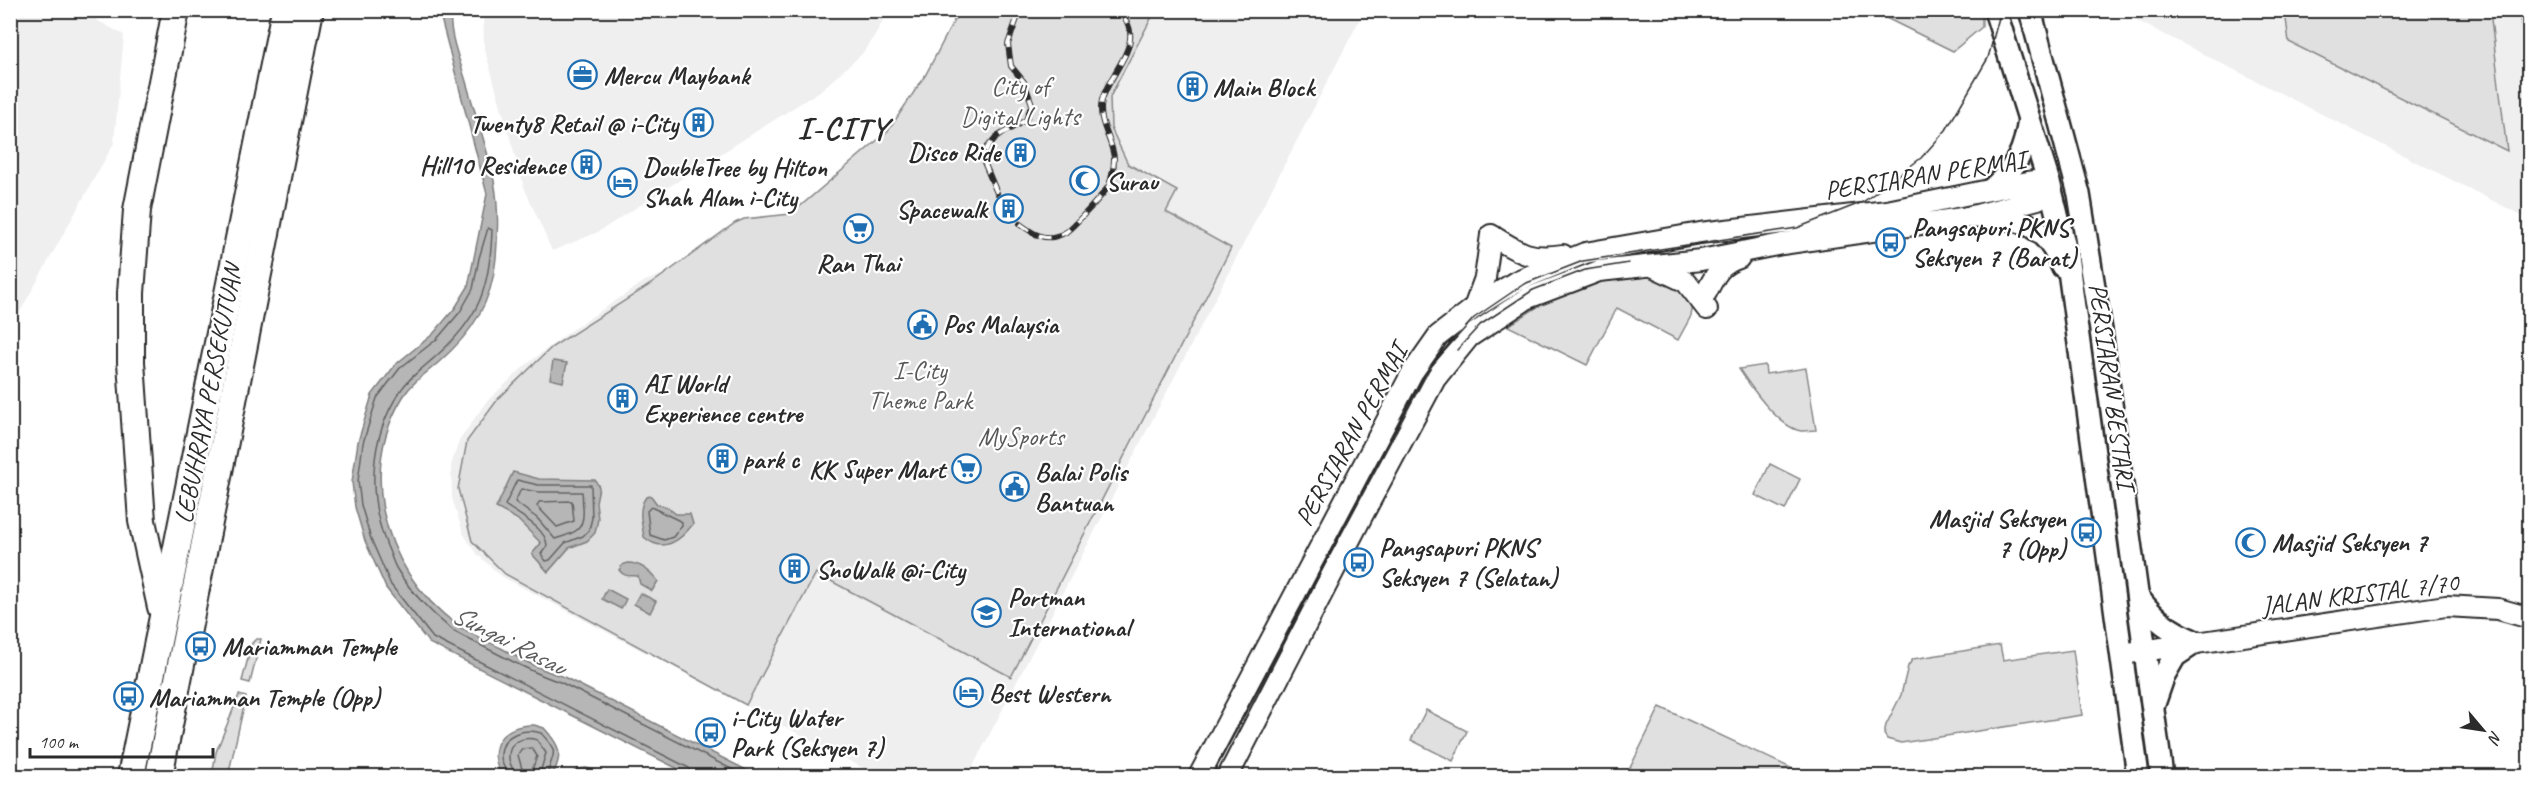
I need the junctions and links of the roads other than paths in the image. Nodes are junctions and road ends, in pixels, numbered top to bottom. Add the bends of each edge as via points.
1 (176, 10) edge
2 (265, 10) edge
3 (285, 10) edge
4 (310, 10) edge
5 (1995, 10) edge
6 (2030, 10) edge
7 (279, 40) junction
8 (2048, 79) junction
9 (2029, 115) junction
10 (2050, 186) junction
11 (1993, 188) junction
12 (1969, 217) junction
13 (1782, 244) junction
14 (1587, 252) junction
15 (1648, 264) junction
16 (2072, 295) junction
17 (1474, 308) junction
18 (2101, 330) junction
19 (2137, 596) junction
20 (164, 616) junction
21 (2529, 618) edge
22 (2196, 642) junction
23 (2145, 650) junction
24 (2122, 654) junction
25 (1238, 702) junction
26 (2153, 707) junction
27 (1245, 746) junction
28 (131, 777) edge
29 (159, 777) edge
30 (1199, 777) edge
31 (1209, 777) edge
32 (1228, 777) edge
33 (1238, 777) edge
34 (2138, 777) edge
35 (2162, 777) edge

1 - 20 highway via 137,210 131,293 131,362 142,521
2 - 7 highway
3 - 7 highway, LEBUHRAYA PERSEKUTUAN
4 - 29 highway, LEBUHRAYA PERSEKUTUAN
5 - 9 main road, PERSIARAN BESTARI
6 - 8 main road, PERSIARAN BESTARI
7 - 20 highway, LEBUHRAYA PERSEKUTUAN
8 - 10 main road via 2048,112 2058,162 2057,176
8 - 18 main road, PERSIARAN BESTARI via 2079,194
9 - 10 main road, PERSIARAN BESTARI
9 - 11 main road via 2022,153
10 - 11 main road, PERSIARAN PERMAI via 2033,181
10 - 12 main road, PERSIARAN PERMAI via 2038,200
10 - 16 main road, PERSIARAN BESTARI
10 - 18 main road via 2067,196 2088,306
11 - 14 main road, PERSIARAN PERMAI via 1887,211 1700,233
12 - 13 main road, PERSIARAN PERMAI
12 - 16 main road via 2008,217 2039,232 2061,263
13 - 15 main road, PERSIARAN PERMAI via 1701,260
13 - 15 main road via 1728,262 1718,270 1707,301 1686,282
14 - 17 main road, PERSIARAN PERMAI via 1517,281
14 - 17 main road via 1541,258 1527,255 1491,235 1487,270
15 - 27 main road, PERSIARAN PERMAI via 1599,271 1528,298 1469,337 1435,379
16 - 24 main road, PERSIARAN BESTARI
17 - 25 main road, PERSIARAN PERMAI via 1438,336 1412,373
18 - 19 main road, PERSIARAN BESTARI
19 - 22 main road via 2152,616
19 - 23 main road, PERSIARAN BESTARI
20 - 28 highway, LEBUHRAYA PERSEKUTUAN
21 - 22 main road, JALAN KRISTAL 7/70 via 2498,609 2446,606
22 - 23 main road, JALAN KRISTAL 7/70
22 - 26 main road via 2175,656
23 - 24 main road, JALAN KRISTAL 7/70
23 - 26 main road, PERSIARAN BESTARI
24 - 34 main road, PERSIARAN BESTARI
25 - 30 main road, PERSIARAN PERMAI
25 - 31 main road via 1234,728
26 - 35 main road, PERSIARAN BESTARI
27 - 32 main road, PERSIARAN PERMAI
27 - 33 main road

